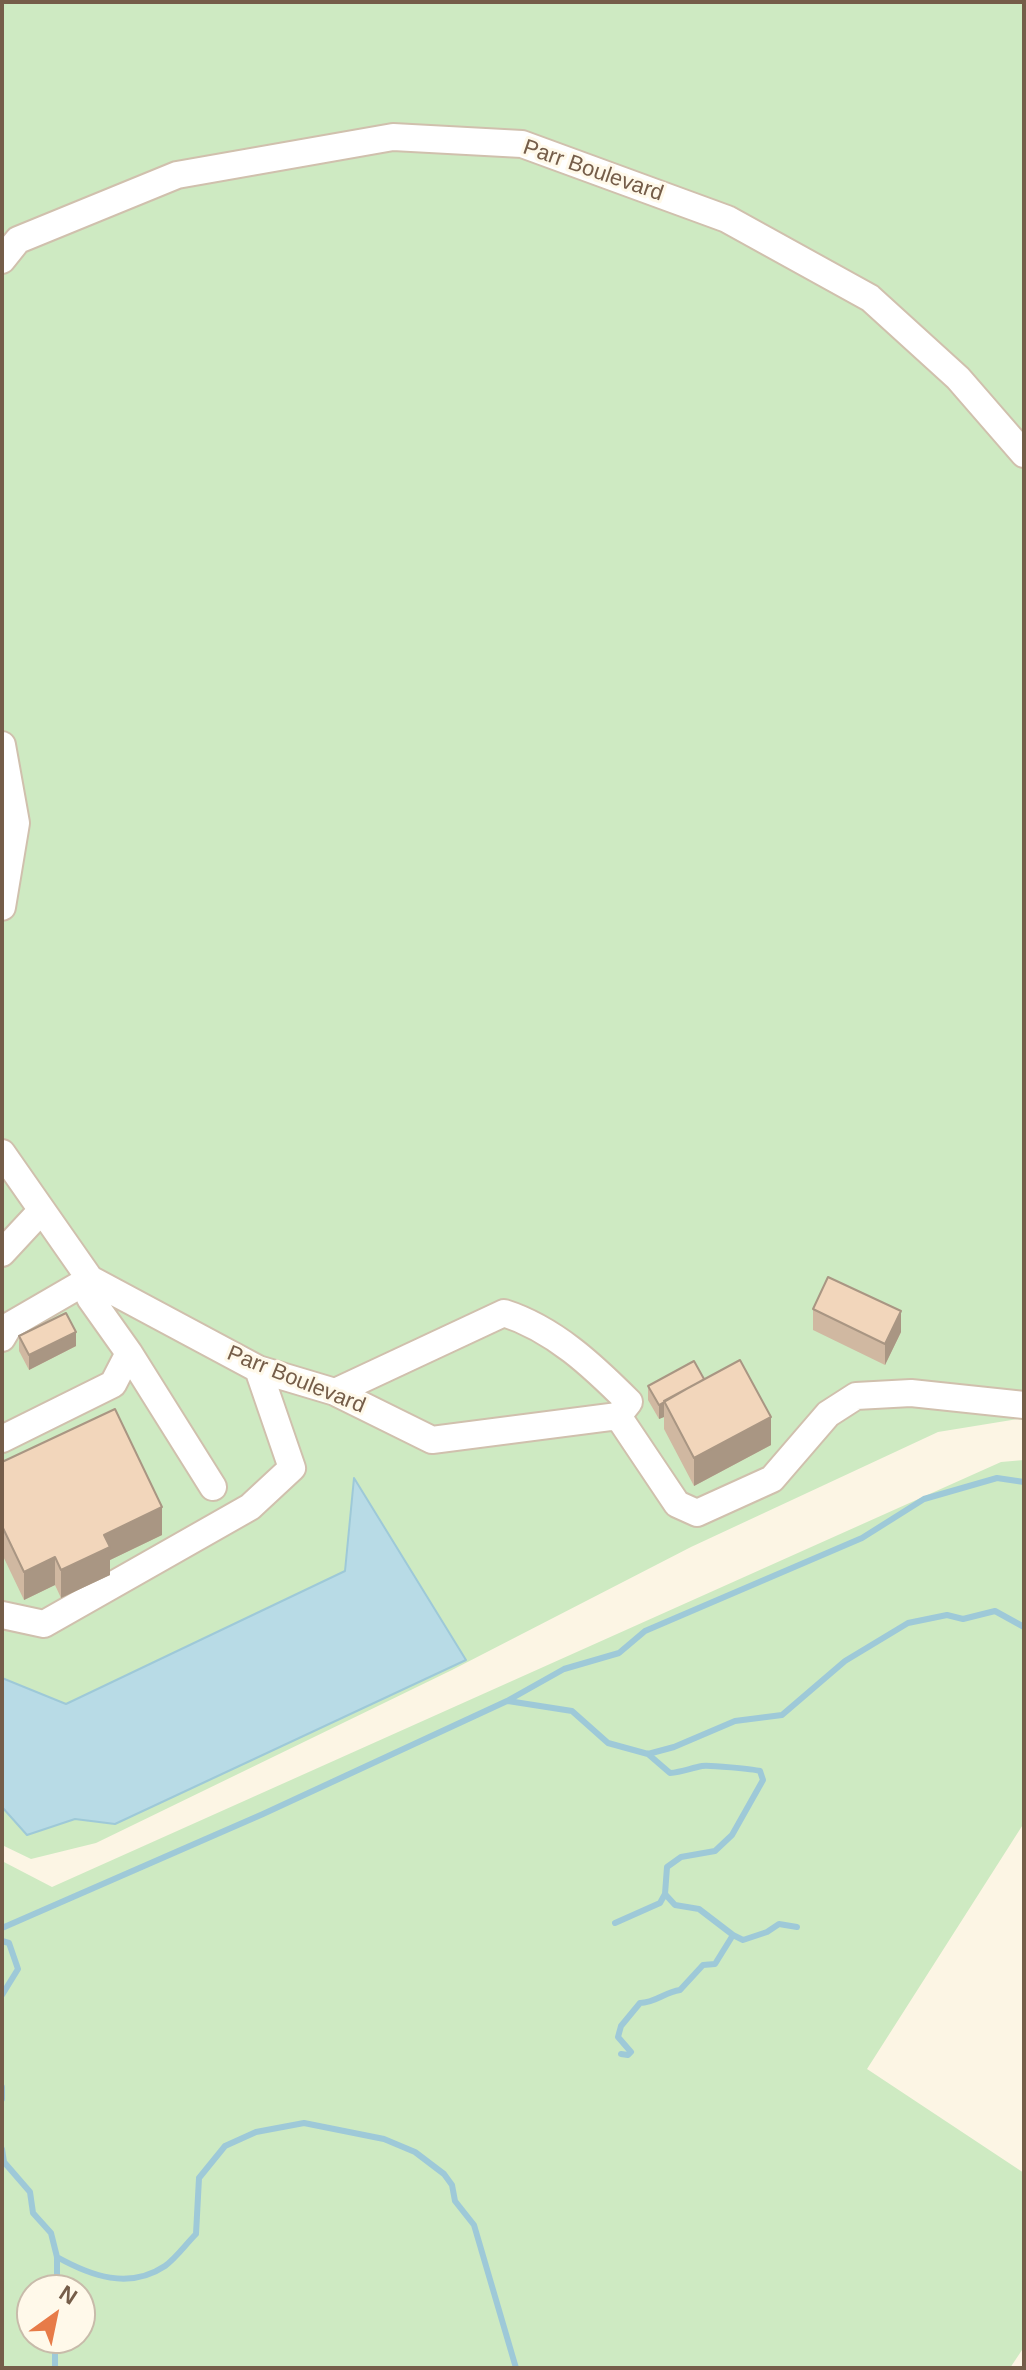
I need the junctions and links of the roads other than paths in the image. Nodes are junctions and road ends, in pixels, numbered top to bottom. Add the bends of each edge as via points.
1 (2, 260) edge
2 (1024, 454) edge
3 (2, 745) edge
4 (2, 907) edge
5 (2, 1153) edge
6 (41, 1211) junction
7 (2, 1253) edge
8 (90, 1279) junction
9 (2, 1338) edge
10 (129, 1353) junction
11 (258, 1369) junction
12 (335, 1392) junction
13 (1024, 1405) edge
14 (618, 1416) junction
15 (2, 1439) edge
16 (213, 1487) dead end
17 (2, 1615) edge

1 - 2 lane, Parr Boulevard via 18,240 177,175 393,137 522,144 727,219 870,298 958,378
3 - 4 lane via 16,823
5 - 6 lane, Parr Boulevard
6 - 7 lane
6 - 8 lane, Parr Boulevard
8 - 9 lane via 9,1326
8 - 10 lane via 90,1298
8 - 11 lane, Parr Boulevard
10 - 15 lane via 113,1384
10 - 16 lane
11 - 12 lane, Parr Boulevard
11 - 17 lane via 292,1468 250,1507 44,1624
12 - 14 lane, Parr Boulevard via 432,1440
12 - 14 lane via 504,1313 526,1320 590,1363 629,1402
13 - 14 lane via 911,1393 856,1396 828,1414 772,1479 697,1513 677,1504

